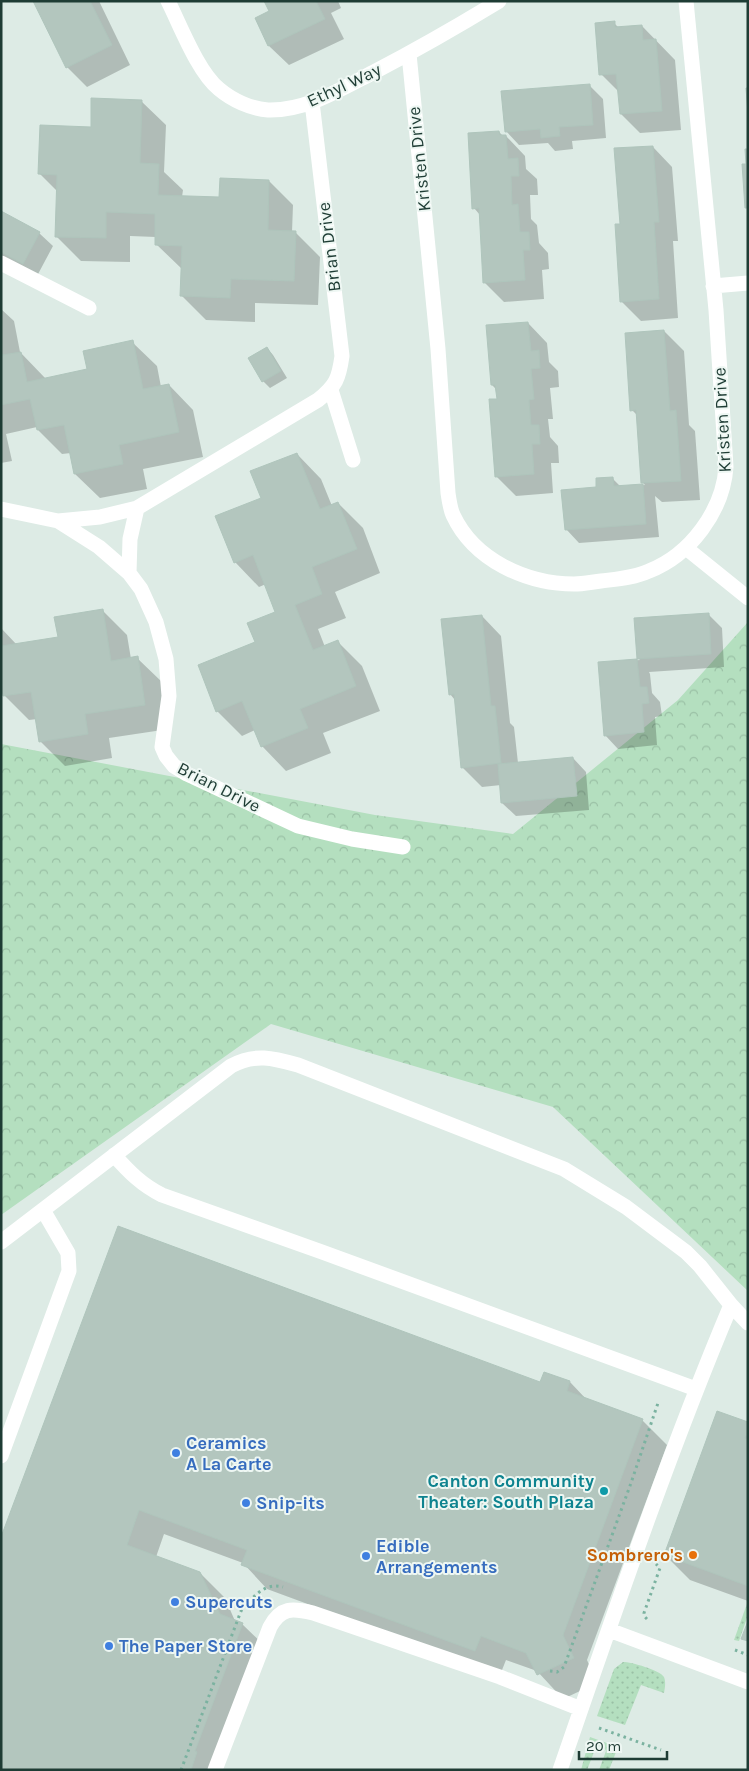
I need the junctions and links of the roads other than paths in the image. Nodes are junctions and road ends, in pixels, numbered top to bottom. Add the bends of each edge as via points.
1 (168, 1) edge
2 (499, 1) edge
3 (686, 1) edge
4 (483, 5) edge
5 (409, 54) junction
6 (312, 102) junction
7 (1, 263) edge
8 (748, 283) edge
9 (713, 286) junction
10 (89, 308) dead end
11 (331, 390) junction
12 (353, 460) dead end
13 (137, 508) junction
14 (1, 509) edge
15 (58, 522) junction
16 (686, 548) junction
17 (129, 573) junction
18 (748, 598) edge
19 (403, 847) dead end
20 (114, 1155) junction
21 (43, 1210) junction
22 (1, 1242) edge
23 (731, 1305) junction
24 (748, 1323) edge
25 (696, 1389) junction
26 (1, 1456) edge
27 (609, 1630) junction
28 (748, 1682) edge
29 (581, 1709) junction
30 (215, 1770) edge
31 (560, 1770) edge

1 - 6 street, Ethyl Way via 193,53 218,88 253,107 267,110
2 - 4 street, Ethyl Way
3 - 9 street, Kristen Drive
4 - 5 street, Ethyl Way
5 - 6 street, Ethyl Way
5 - 16 street, Kristen Drive via 438,348 448,492 452,513 462,532 480,551 527,578 575,584 633,577 650,571
6 - 11 street, Brian Drive via 342,356 340,375
7 - 10 street
8 - 9 street
9 - 16 street, Kristen Drive via 725,483 710,518
11 - 12 street
11 - 13 street, Brian Drive
13 - 15 street, Brian Drive
13 - 17 street via 130,539
14 - 15 street, Brian Drive
15 - 17 street, Brian Drive via 99,547
16 - 18 street
17 - 19 street, Brian Drive via 150,607 166,659 169,696 162,747 174,766 298,826
20 - 21 street
20 - 23 street via 231,1066 240,1061 270,1057 564,1169 602,1190 686,1252
20 - 25 street via 147,1188 162,1195
21 - 22 street
21 - 26 street via 68,1253 69,1271
23 - 24 street
23 - 25 street
25 - 27 street
27 - 28 street
27 - 29 street
29 - 30 street via 482,1670 313,1613 293,1610 283,1612 270,1627
29 - 31 street

